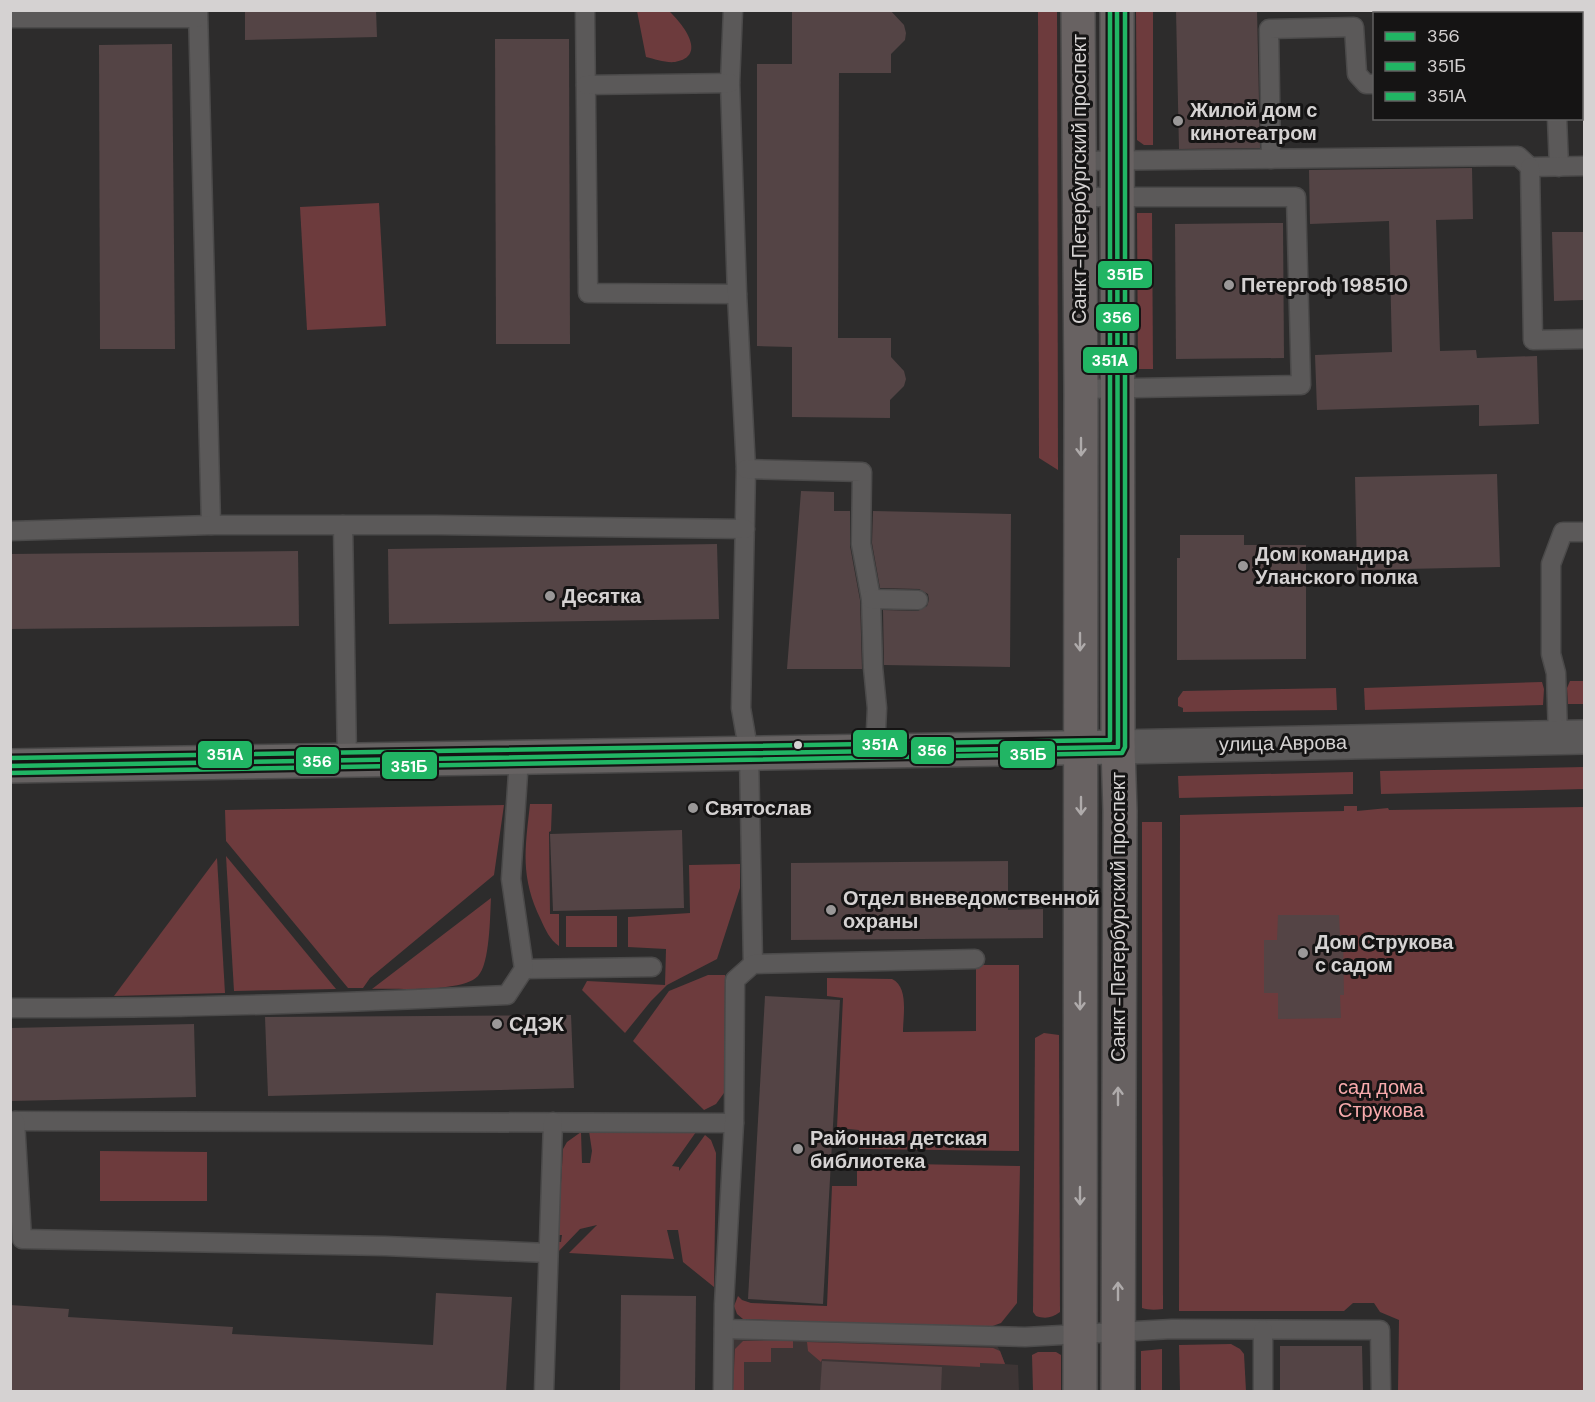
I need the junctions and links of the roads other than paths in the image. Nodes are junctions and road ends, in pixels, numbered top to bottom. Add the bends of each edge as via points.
1 (585, 10) edge
2 (733, 10) edge
3 (1078, 10) edge
4 (1117, 10) edge
5 (197, 14) edge
6 (10, 18) edge
7 (730, 83) junction
8 (1373, 84) edge
9 (586, 86) junction
10 (1557, 120) edge
11 (1271, 159) junction
12 (1079, 161) junction
13 (1117, 161) junction
14 (1584, 166) edge
15 (1530, 167) junction
16 (1559, 167) junction
17 (1079, 197) junction
18 (1118, 197) junction
19 (736, 294) junction
20 (1584, 339) edge
21 (1081, 388) junction
22 (1117, 388) junction
23 (746, 470) junction
24 (211, 525) junction
25 (343, 525) junction
26 (745, 529) junction
27 (10, 531) edge
28 (1584, 532) edge
29 (871, 599) junction
30 (918, 600) dead end
31 (1571, 737) edge
32 (1118, 747) junction
33 (1080, 748) junction
34 (875, 752) junction
35 (749, 754) junction
36 (519, 758) junction
37 (347, 760) junction
38 (10, 766) edge
39 (975, 959) dead end
40 (753, 964) junction
41 (652, 967) dead end
42 (524, 969) junction
43 (10, 1008) edge
44 (13, 1121) edge
45 (553, 1122) junction
46 (734, 1123) junction
47 (548, 1253) junction
48 (724, 1329) junction
49 (1263, 1330) junction
50 (1117, 1331) junction
51 (1080, 1334) junction
52 (544, 1392) edge
53 (723, 1392) edge
54 (1080, 1392) edge
55 (1118, 1392) edge
56 (1263, 1392) edge
57 (1381, 1392) edge

1 - 9 lane
2 - 7 lane
3 - 12 main road, Санкт-Петербургский проспект
4 - 13 main road, Санкт-Петербургский проспект
5 - 6 lane
5 - 24 lane
7 - 9 lane
7 - 19 lane
8 - 11 lane via 1366,84 1357,74 1354,27 1269,29
9 - 19 lane via 588,293
10 - 16 lane
11 - 13 lane
11 - 15 lane via 1518,156
12 - 13 lane
12 - 17 main road, Санкт-Петербургский проспект
13 - 18 main road, Санкт-Петербургский проспект
14 - 16 lane
15 - 16 lane
15 - 20 lane via 1533,339
17 - 18 lane
17 - 21 main road, Санкт-Петербургский проспект
18 - 22 main road, Санкт-Петербургский проспект
18 - 22 lane via 1296,197 1301,385
19 - 23 lane
21 - 22 lane
21 -> 33 main road, Санкт-Петербургский проспект
22 - 32 main road, Санкт-Петербургский проспект
23 - 26 lane
23 - 29 lane via 862,472 861,544
24 - 25 lane
24 - 27 lane
25 - 26 lane
25 - 37 lane
26 - 35 lane via 741,708
28 - 31 lane via 1563,532 1551,564 1551,654
29 - 30 lane
29 - 34 lane via 877,708
31 - 32 street, улица Аврова
32 - 33 street, улица Аврова
50 -> 32 main road, Санкт-Петербургский проспект
33 - 34 street, улица Аврова
33 -> 51 main road, Санкт-Петербургский проспект
34 - 35 street, улица Аврова
35 - 36 street, улица Аврова
35 - 40 lane
36 - 37 street, улица Аврова
36 - 42 lane via 511,879
37 - 38 street, улица Аврова
39 - 40 lane
40 - 46 lane via 735,980
41 - 42 lane
42 - 43 lane via 507,995 332,1003
44 - 45 lane
44 - 47 lane via 22,1239
45 - 46 lane
45 - 47 lane
46 - 48 lane
47 - 52 lane
48 - 51 lane via 1025,1337
48 - 53 lane
49 - 50 lane
49 - 56 lane
49 - 57 lane via 1380,1330
50 - 51 lane
50 - 55 main road, Санкт-Петербургский проспект
51 - 54 main road, Санкт-Петербургский проспект

